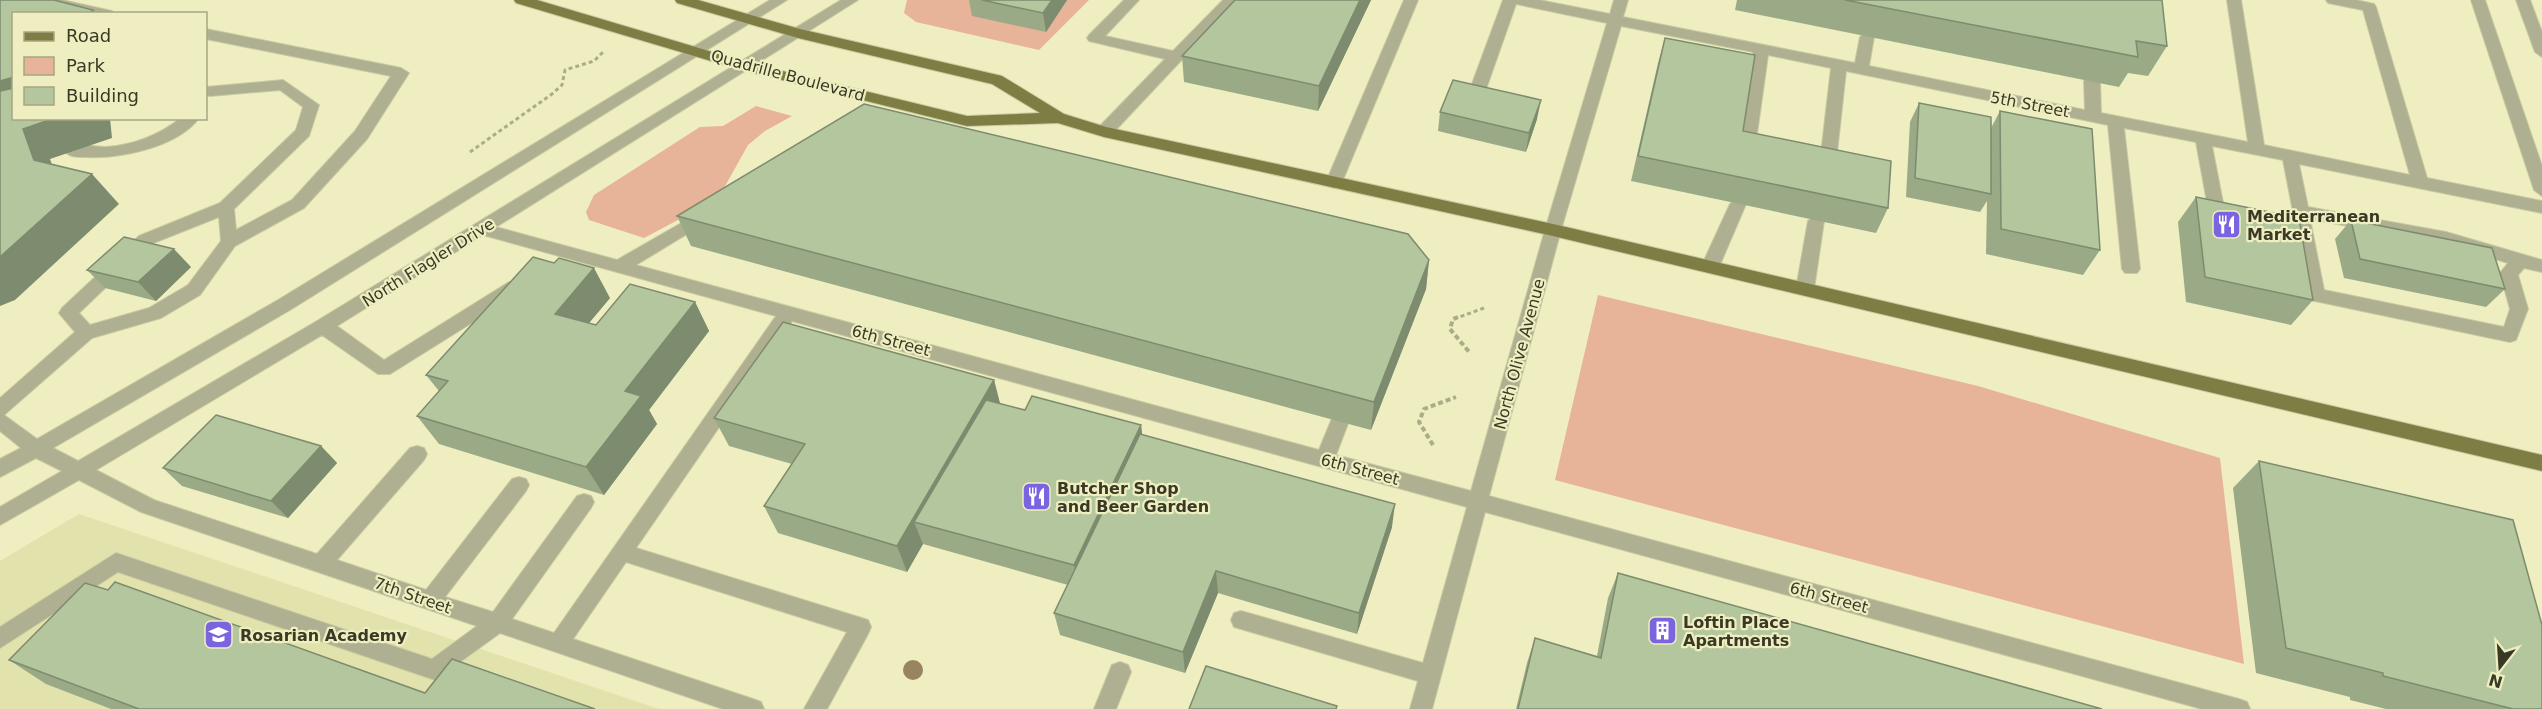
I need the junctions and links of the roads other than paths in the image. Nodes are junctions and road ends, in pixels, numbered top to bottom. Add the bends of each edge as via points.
1 (41, 0) edge
2 (521, 0) edge
3 (682, 0) edge
4 (780, 0) edge
5 (851, 0) edge
6 (1132, 0) edge
7 (1231, 0) edge
8 (1411, 0) edge
9 (1510, 0) edge
10 (1517, 0) edge
11 (1621, 0) edge
12 (2234, 0) edge
13 (2333, 0) edge
14 (2478, 0) edge
15 (2523, 0) edge
16 (98, 12) edge
17 (749, 19) junction
18 (1615, 19) junction
19 (798, 33) junction
20 (207, 34) edge
21 (1867, 37) dead end
22 (1761, 50) junction
23 (697, 51) junction
24 (2542, 52) edge
25 (1176, 57) junction
26 (743, 66) junction
27 (1839, 66) junction
28 (1861, 70) junction
29 (2092, 81) dead end
30 (207, 91) edge
31 (1477, 92) edge
32 (2093, 117) junction
33 (1059, 118) junction
34 (189, 120) edge
35 (2115, 121) junction
36 (1104, 132) junction
37 (2203, 138) junction
38 (2257, 149) junction
39 (73, 151) dead end
40 (2290, 156) junction
41 (1746, 159) edge
42 (1827, 176) edge
43 (1334, 182) junction
44 (2420, 182) junction
45 (2542, 189) edge
46 (1738, 204) edge
47 (226, 207) junction
48 (2542, 207) edge
49 (714, 210) edge
50 (2300, 211) junction
51 (2217, 213) edge
52 (1816, 221) edge
53 (481, 230) junction
54 (1553, 230) junction
55 (229, 242) junction
56 (2521, 261) junction
57 (2542, 266) edge
58 (620, 267) junction
59 (1710, 267) junction
60 (2130, 270) dead end
61 (527, 280) edge
62 (1805, 289) junction
63 (789, 312) junction
64 (323, 326) junction
65 (86, 333) junction
66 (0, 409) edge
67 (0, 421) edge
68 (1341, 422) edge
69 (35, 448) junction
70 (417, 454) dead end
71 (1325, 459) junction
72 (2542, 463) edge
73 (0, 469) edge
74 (77, 472) junction
75 (519, 485) dead end
76 (1479, 501) junction
77 (584, 502) dead end
78 (0, 517) edge
79 (622, 552) junction
80 (321, 564) junction
81 (430, 601) junction
82 (1241, 620) dead end
83 (497, 623) junction
84 (0, 639) edge
85 (558, 644) junction
86 (1120, 672) dead end
87 (1431, 675) junction
88 (753, 709) edge
89 (815, 709) edge
90 (1105, 709) edge
91 (1421, 709) edge
92 (2239, 709) edge

1 - 16 street
2 - 23 main road, Quadrille Boulevard
3 - 17 main road
4 - 17 street
5 - 19 street, North Flagler Drive
6 - 25 street via 1094,38
7 - 25 street
8 - 43 street
9 - 31 street
10 - 18 street, 5th Street
11 - 18 street, North Olive Avenue
12 - 38 street
13 - 44 street via 2369,6
14 - 45 street
15 - 24 street
17 - 19 main road
17 - 23 street
18 - 22 street, 5th Street
18 - 54 street, North Olive Avenue
19 - 26 street, North Flagler Drive
19 - 33 main road via 997,80
20 - 55 street via 401,73 361,135 298,204
21 - 28 street
22 - 27 street, 5th Street
22 - 41 street
23 - 26 main road, Quadrille Boulevard
23 - 69 street via 284,305
25 - 36 street
26 - 33 main road, Quadrille Boulevard via 968,121
26 - 53 street, North Flagler Drive
27 - 28 street, 5th Street
27 - 42 street
28 - 32 street, 5th Street
29 - 32 street
30 - 47 street via 283,85 311,105 303,132
32 - 35 street, 5th Street
33 - 36 main road
34 - 39 street via 174,132 131,149 105,153
35 - 37 street, 5th Street
35 - 60 street
36 - 43 main road
37 - 38 street, 5th Street
37 - 51 street
38 - 40 street, 5th Street
40 - 44 street, 5th Street
40 - 50 street
43 - 54 main road
44 - 48 street, 5th Street
46 - 59 street
47 - 55 street
47 - 65 street via 145,240 68,313
49 - 58 street
50 - 56 street via 2446,238
50 - 56 street via 2316,295 2510,335 2519,309 2509,273
52 - 62 street
53 - 58 street, 6th Street via 560,259
53 - 64 street, North Flagler Drive
54 - 59 main road
54 - 76 street, North Olive Avenue
55 - 65 street via 194,290 155,313
56 - 57 street
58 - 63 street, 6th Street
59 - 62 main road
61 - 64 street via 384,369
62 - 72 main road
63 - 71 street, 6th Street
63 - 79 street
64 - 74 street, North Flagler Drive
65 - 66 street
67 - 69 street, 7th Street
68 - 71 street
69 - 73 street
69 - 74 street, 7th Street
70 - 80 street
71 - 76 street, 6th Street
74 - 78 street, North Flagler Drive
74 - 80 street, 7th Street via 148,506
75 - 81 street
76 - 87 street, North Olive Avenue
76 - 92 street, 6th Street
77 - 83 street
79 - 85 street
79 - 89 street via 861,627
80 - 81 street, 7th Street
81 - 83 street, 7th Street
82 - 87 street
83 - 84 street via 435,670 116,562
83 - 85 street, 7th Street
85 - 88 street, 7th Street
86 - 90 street
87 - 91 street, North Olive Avenue

